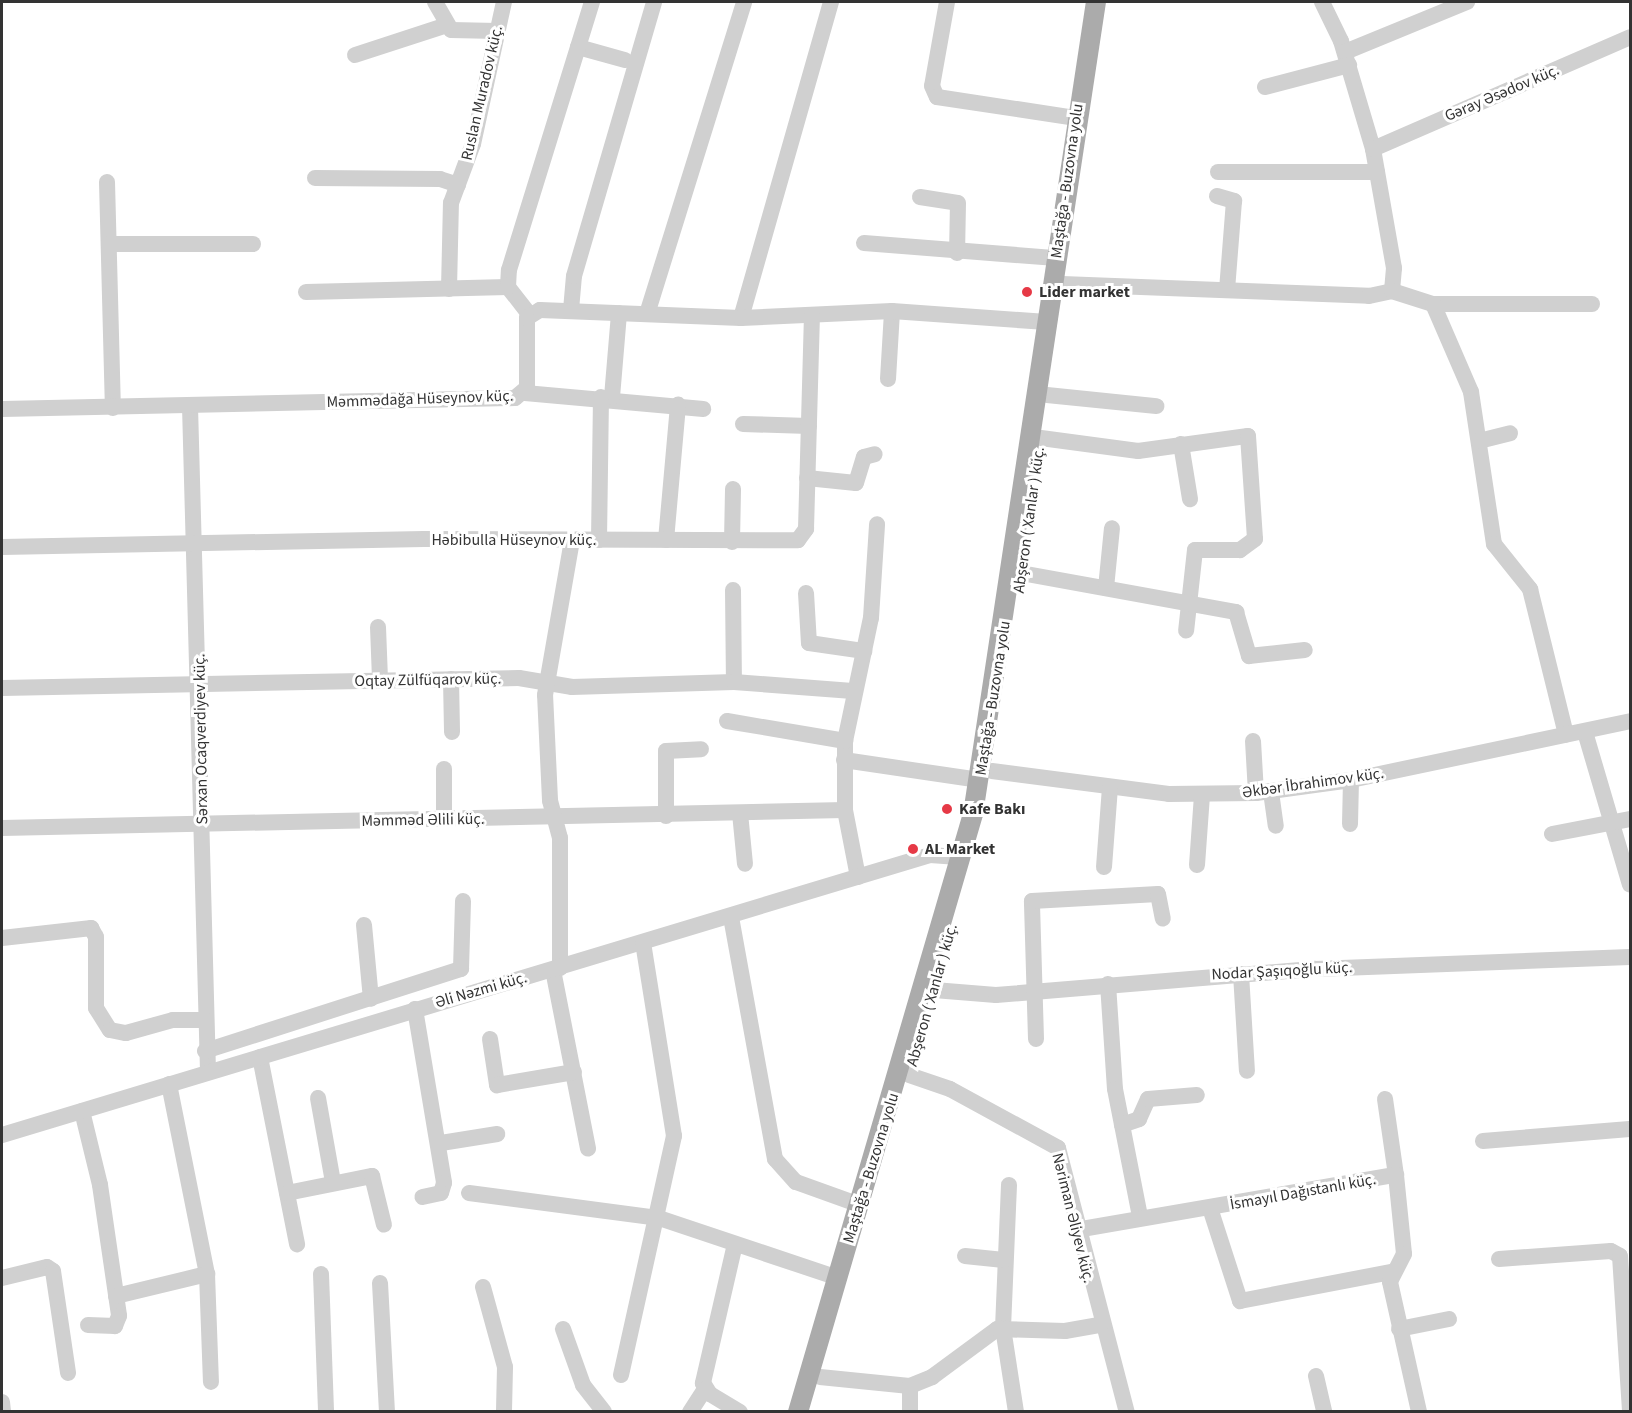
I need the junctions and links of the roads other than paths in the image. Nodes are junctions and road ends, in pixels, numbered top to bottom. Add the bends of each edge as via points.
1 (435, 2) edge
2 (504, 2) edge
3 (592, 2) edge
4 (654, 2) edge
5 (744, 2) edge
6 (831, 2) edge
7 (946, 2) edge
8 (1096, 2) edge
9 (1107, 2) edge
10 (1322, 2) edge
11 (1467, 2) edge
12 (444, 26) junction
13 (497, 31) junction
14 (1630, 37) edge
15 (578, 47) junction
16 (355, 55) dead end
17 (1347, 59) junction
18 (624, 60) dead end
19 (1265, 87) dead end
20 (1076, 118) junction
21 (1373, 148) junction
22 (1218, 172) dead end
23 (1377, 172) junction
24 (315, 178) dead end
25 (107, 182) dead end
26 (458, 184) junction
27 (1217, 196) dead end
28 (920, 197) dead end
29 (864, 243) dead end
30 (109, 244) junction
31 (253, 244) dead end
32 (957, 253) junction
33 (1056, 258) junction
34 (1062, 284) junction
35 (508, 287) junction
36 (449, 289) junction
37 (1227, 290) junction
38 (1392, 291) junction
39 (306, 292) dead end
40 (1433, 304) junction
41 (1592, 304) dead end
42 (571, 310) junction
43 (892, 311) junction
44 (619, 313) junction
45 (529, 314) junction
46 (647, 314) junction
47 (812, 316) junction
48 (741, 318) junction
49 (1047, 321) junction
50 (888, 379) dead end
51 (525, 393) junction
52 (1047, 395) junction
53 (606, 397) junction
54 (678, 405) junction
55 (190, 406) junction
56 (1156, 406) dead end
57 (113, 408) junction
58 (2, 409) edge
59 (703, 409) dead end
60 (743, 424) dead end
61 (810, 426) junction
62 (1510, 433) dead end
63 (1041, 438) junction
64 (1479, 441) junction
65 (1181, 444) junction
66 (875, 454) dead end
67 (807, 478) junction
68 (733, 489) dead end
69 (1190, 499) dead end
70 (878, 524) dead end
71 (1112, 528) dead end
72 (572, 540) junction
73 (599, 540) junction
74 (666, 540) junction
75 (732, 542) junction
76 (196, 544) junction
77 (2, 547) edge
78 (1022, 573) junction
79 (1106, 588) junction
80 (733, 590) dead end
81 (806, 593) dead end
82 (1189, 603) junction
83 (378, 627) dead end
84 (1186, 631) dead end
85 (864, 651) junction
86 (1305, 651) dead end
87 (451, 679) junction
88 (380, 680) junction
89 (734, 682) junction
90 (201, 684) junction
91 (546, 684) junction
92 (2, 688) edge
93 (853, 691) junction
94 (727, 721) dead end
95 (1630, 721) edge
96 (452, 732) dead end
97 (1586, 732) junction
98 (1566, 735) junction
99 (845, 741) junction
100 (1253, 741) dead end
101 (701, 749) dead end
102 (844, 760) junction
103 (444, 770) dead end
104 (986, 775) junction
105 (1351, 780) junction
106 (1110, 787) junction
107 (1264, 793) junction
108 (1202, 796) junction
109 (845, 810) junction
110 (740, 813) junction
111 (666, 816) junction
112 (444, 818) junction
113 (555, 819) junction
114 (1630, 819) edge
115 (1612, 823) junction
116 (202, 824) junction
117 (1350, 824) dead end
118 (1276, 826) dead end
119 (2, 828) edge
120 (1552, 834) dead end
121 (967, 858) junction
122 (746, 864) dead end
123 (1197, 865) dead end
124 (1104, 867) dead end
125 (858, 877) junction
126 (1630, 885) edge
127 (463, 901) dead end
128 (731, 917) junction
129 (1163, 919) dead end
130 (364, 925) dead end
131 (2, 938) edge
132 (643, 944) junction
133 (1630, 957) edge
134 (557, 969) junction
135 (1241, 974) junction
136 (1108, 984) junction
137 (934, 990) junction
138 (1033, 992) junction
139 (371, 999) junction
140 (415, 1009) junction
141 (204, 1020) junction
142 (490, 1039) dead end
143 (1036, 1039) dead end
144 (205, 1051) junction
145 (260, 1057) junction
146 (1247, 1071) dead end
147 (208, 1072) junction
148 (574, 1072) junction
149 (909, 1075) junction
150 (169, 1084) junction
151 (1197, 1095) dead end
152 (318, 1098) dead end
153 (1385, 1099) dead end
154 (82, 1110) junction
155 (1122, 1125) junction
156 (1630, 1129) edge
157 (498, 1134) dead end
158 (2, 1135) edge
159 (1483, 1141) dead end
160 (441, 1143) junction
161 (588, 1149) dead end
162 (1396, 1175) junction
163 (333, 1182) junction
164 (1009, 1185) dead end
165 (287, 1193) junction
166 (469, 1193) dead end
167 (422, 1197) dead end
168 (860, 1205) junction
169 (1210, 1208) junction
170 (1140, 1216) junction
171 (659, 1218) junction
172 (384, 1225) dead end
173 (1076, 1230) junction
174 (297, 1244) dead end
175 (735, 1244) junction
176 (965, 1256) dead end
177 (1499, 1259) dead end
178 (1004, 1260) junction
179 (1390, 1272) junction
180 (207, 1274) junction
181 (321, 1274) dead end
182 (2, 1278) edge
183 (838, 1278) junction
184 (380, 1283) dead end
185 (483, 1287) dead end
186 (116, 1296) junction
187 (1449, 1319) dead end
188 (88, 1325) dead end
189 (1100, 1325) junction
190 (1004, 1328) junction
191 (563, 1329) dead end
192 (1399, 1329) junction
193 (68, 1373) dead end
194 (621, 1375) dead end
195 (1316, 1376) dead end
196 (820, 1377) junction
197 (211, 1382) dead end
198 (910, 1386) junction
199 (705, 1389) junction
200 (2, 1402) edge
201 (3, 1412) edge
202 (326, 1412) edge
203 (387, 1412) edge
204 (504, 1412) edge
205 (604, 1412) edge
206 (690, 1412) edge
207 (740, 1412) edge
208 (798, 1412) edge
209 (809, 1412) edge
210 (910, 1412) edge
211 (1016, 1412) edge
212 (1127, 1412) edge
213 (1324, 1412) edge
214 (1419, 1412) edge
215 (1630, 1412) edge

1 - 12 street
2 - 13 street, Ruslan Muradov küç.
3 - 15 street
4 - 42 street via 574,276
5 - 46 street
6 - 48 street
7 - 20 street via 932,86 937,97
8 - 20 main road, Maştağa - Buzovna yolu
9 - 34 main road, Abşeron ( Xanlar ) küç.
10 - 17 street
11 - 17 street
12 - 13 street
12 - 16 street
13 - 26 street, Ruslan Muradov küç. via 473,144
14 - 21 street, Gəray Əsədov küç.
15 - 18 street
15 - 35 street
17 - 19 street
17 - 21 street
20 - 33 main road, Maştağa - Buzovna yolu
21 - 23 street
22 - 23 street
23 - 38 street via 1394,268
24 - 26 street via 440,179
25 - 30 street
26 - 36 street, Ruslan Muradov küç. via 449,217
27 - 37 street via 1234,201
28 - 32 street via 958,203
29 - 32 street
30 - 31 street
30 - 57 street
32 - 33 street
33 - 49 main road, Maştağa - Buzovna yolu
34 - 37 street
34 - 52 main road, Abşeron ( Xanlar ) küç.
35 - 36 street
35 - 45 street
36 - 39 street
37 - 38 street via 1369,296
38 - 40 street
40 - 41 street
40 - 64 street via 1466,374
42 - 44 street
42 - 45 street
43 - 47 street
43 - 49 street
43 - 50 street
44 - 46 street
44 - 53 street
45 - 51 street, Məmmədağa Hüseynov küç.
46 - 48 street
47 - 48 street
47 - 61 street, Həbibulla Hüseynov küç.
49 - 104 main road, Maştağa - Buzovna yolu
51 - 53 street
51 - 55 street, Məmmədağa Hüseynov küç. via 490,399
52 - 56 street
52 - 63 main road, Abşeron ( Xanlar ) küç.
53 - 54 street
53 - 73 street
54 - 59 street
54 - 74 street
55 - 57 street, Məmmədağa Hüseynov küç.
55 - 76 street, Sərxan Ocaqverdiyev küç.
57 - 58 street, Məmmədağa Hüseynov küç.
60 - 61 street
61 - 67 street, Həbibulla Hüseynov küç.
62 - 64 street
63 - 65 street via 1129,451
63 - 78 main road, Abşeron ( Xanlar ) küç.
64 - 98 street via 1494,544 1530,589
65 - 69 street
65 - 82 street via 1248,436 1255,539 1240,550 1195,550
66 - 67 street via 864,457 856,483
67 - 75 street, Həbibulla Hüseynov küç. via 803,538
68 - 75 street
70 - 85 street
71 - 79 street
72 - 73 street, Həbibulla Hüseynov küç.
72 - 76 street, Həbibulla Hüseynov küç.
72 - 91 street via 562,580 558,641
73 - 74 street, Həbibulla Hüseynov küç.
74 - 75 street, Həbibulla Hüseynov küç.
76 - 77 street, Həbibulla Hüseynov küç.
76 - 90 street, Sərxan Ocaqverdiyev küç.
78 - 79 street
78 - 104 main road, Abşeron ( Xanlar ) küç.
79 - 82 street
80 - 89 street
81 - 85 street via 810,643
82 - 84 street
82 - 86 street via 1240,615 1249,656
83 - 88 street
85 - 93 street
87 - 88 street, Oqtay Zülfüqarov küç.
87 - 91 street, Oqtay Zülfüqarov küç. via 519,678
87 - 96 street
88 - 90 street, Oqtay Zülfüqarov küç.
89 - 91 street, Oqtay Zülfüqarov küç.
89 - 93 street, Oqtay Zülfüqarov küç.
90 - 92 street, Oqtay Zülfüqarov küç.
90 - 116 street, Sərxan Ocaqverdiyev küç.
91 - 113 street
93 - 99 street
94 - 99 street
95 - 97 street, Əkbər İbrahimov küç.
97 - 98 street, Əkbər İbrahimov küç.
97 - 115 street
98 - 105 street, Əkbər İbrahimov küç.
99 - 102 street
100 - 107 street
101 - 111 street via 666,751
102 - 104 street, Əkbər İbrahimov küç.
102 - 109 street
103 - 112 street
104 - 106 street, Əkbər İbrahimov küç.
104 - 121 main road, Maştağa - Buzovna yolu
105 - 107 street, Əkbər İbrahimov küç.
105 - 117 street
106 - 108 street, Əkbər İbrahimov küç.
106 - 124 street
107 - 108 street, Əkbər İbrahimov küç.
107 - 118 street
108 - 123 street
109 - 110 street, Məmməd Əlili küç.
109 - 125 street
110 - 111 street, Məmməd Əlili küç.
110 - 122 street
111 - 113 street, Məmməd Əlili küç.
112 - 113 street, Məmməd Əlili küç.
112 - 116 street, Məmməd Əlili küç.
113 - 134 street via 560,838
114 - 115 street
115 - 120 street
115 - 126 street
116 - 119 street, Məmməd Əlili küç.
116 - 141 street, Sərxan Ocaqverdiyev küç.
121 - 125 street, Əli Nəzmi küç. via 930,855
121 - 137 main road, Abşeron ( Xanlar ) küç.
121 - 168 main road, Maştağa - Buzovna yolu
125 - 128 street, Əli Nəzmi küç.
127 - 139 street via 465,965
128 - 132 street, Əli Nəzmi küç.
128 - 168 street via 776,1159 796,1182
129 - 138 street via 1158,894 1032,901
130 - 139 street
131 - 141 street via 91,928 96,937 96,1008 110,1030 126,1033 173,1020
132 - 134 street, Əli Nəzmi küç.
132 - 171 street via 674,1120
133 - 135 street, Nodar Şaşıqoğlu küç.
134 - 140 street, Əli Nəzmi küç.
134 - 148 street
135 - 136 street, Nodar Şaşıqoğlu küç.
135 - 146 street
136 - 138 street, Nodar Şaşıqoğlu küç.
136 - 155 street
137 - 138 street, Nodar Şaşıqoğlu küç. via 981,996
137 - 149 main road, Abşeron ( Xanlar ) küç.
138 - 143 street
139 - 144 street
140 - 145 street, Əli Nəzmi küç.
140 - 160 street
141 - 144 street, Sərxan Ocaqverdiyev küç.
142 - 148 street via 497,1085
144 - 147 street, Sərxan Ocaqverdiyev küç.
145 - 147 street, Əli Nəzmi küç.
145 - 165 street
147 - 150 street, Əli Nəzmi küç.
148 - 161 street
149 - 173 street, Nəriman Əliyev küç. via 950,1089 1053,1144
149 - 196 main road, Abşeron ( Xanlar ) küç.
150 - 154 street, Əli Nəzmi küç.
150 - 180 street
151 - 155 street via 1148,1099 1139,1119
152 - 163 street
153 - 162 street
154 - 158 street, Əli Nəzmi küç.
154 - 186 street via 100,1185
155 - 170 street
156 - 159 street
157 - 160 street
160 - 167 street via 444,1190
162 - 169 street, İsmayıl Dağıstanlı küç.
162 - 179 street, İsmayıl Dağıstanlı küç. via 1404,1254
163 - 165 street
163 - 172 street via 372,1176
164 - 178 street
165 - 174 street
166 - 171 street
168 - 183 main road, Maştağa - Buzovna yolu
169 - 170 street, İsmayıl Dağıstanlı küç.
169 - 179 street via 1240,1301
170 - 173 street, İsmayıl Dağıstanlı küç.
171 - 175 street
171 - 194 street
173 - 189 street, Nəriman Əliyev küç.
175 - 183 street
175 - 199 street via 704,1376
176 - 178 street
177 - 215 street via 1611,1251 1620,1256
178 - 190 street
179 - 192 street
180 - 186 street
180 - 197 street
181 - 202 street
182 - 193 street via 47,1267 52,1271
183 - 208 main road, Maştağa - Buzovna yolu
184 - 203 street
185 - 204 street via 506,1367
186 - 188 street via 115,1326
187 - 192 street
189 - 190 street via 1065,1331
189 - 212 street, Nəriman Əliyev küç.
190 - 198 street
190 - 211 street
191 - 205 street via 583,1385
192 - 214 street
195 - 213 street
196 - 198 street
196 - 209 main road, Abşeron ( Xanlar ) küç.
198 - 210 street
199 - 206 street
199 - 207 street
200 - 201 street

